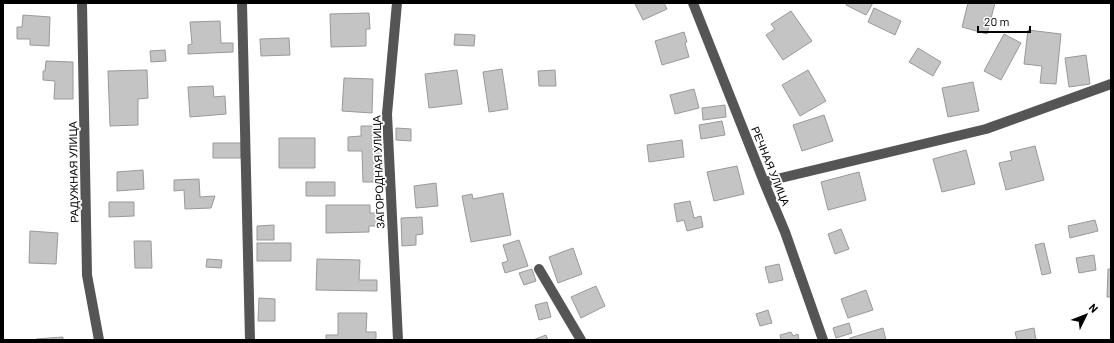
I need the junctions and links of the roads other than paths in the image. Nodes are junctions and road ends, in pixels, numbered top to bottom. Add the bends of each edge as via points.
1 (82, 3) edge
2 (242, 3) edge
3 (397, 3) edge
4 (693, 3) edge
5 (1111, 84) edge
6 (764, 182) junction
7 (539, 269) dead end
8 (99, 340) edge
9 (250, 340) edge
10 (398, 340) edge
11 (581, 340) edge
12 (823, 340) edge

1 - 8 street, РАДУЖНАЯ УЛИЦА via 87,276
2 - 9 street
3 - 10 street, ЗАГОРОДНАЯ УЛИЦА via 386,114
4 - 6 street, РЕЧНАЯ УЛИЦА
5 - 6 street via 986,130
6 - 12 street, РЕЧНАЯ УЛИЦА via 786,232
7 - 11 street

